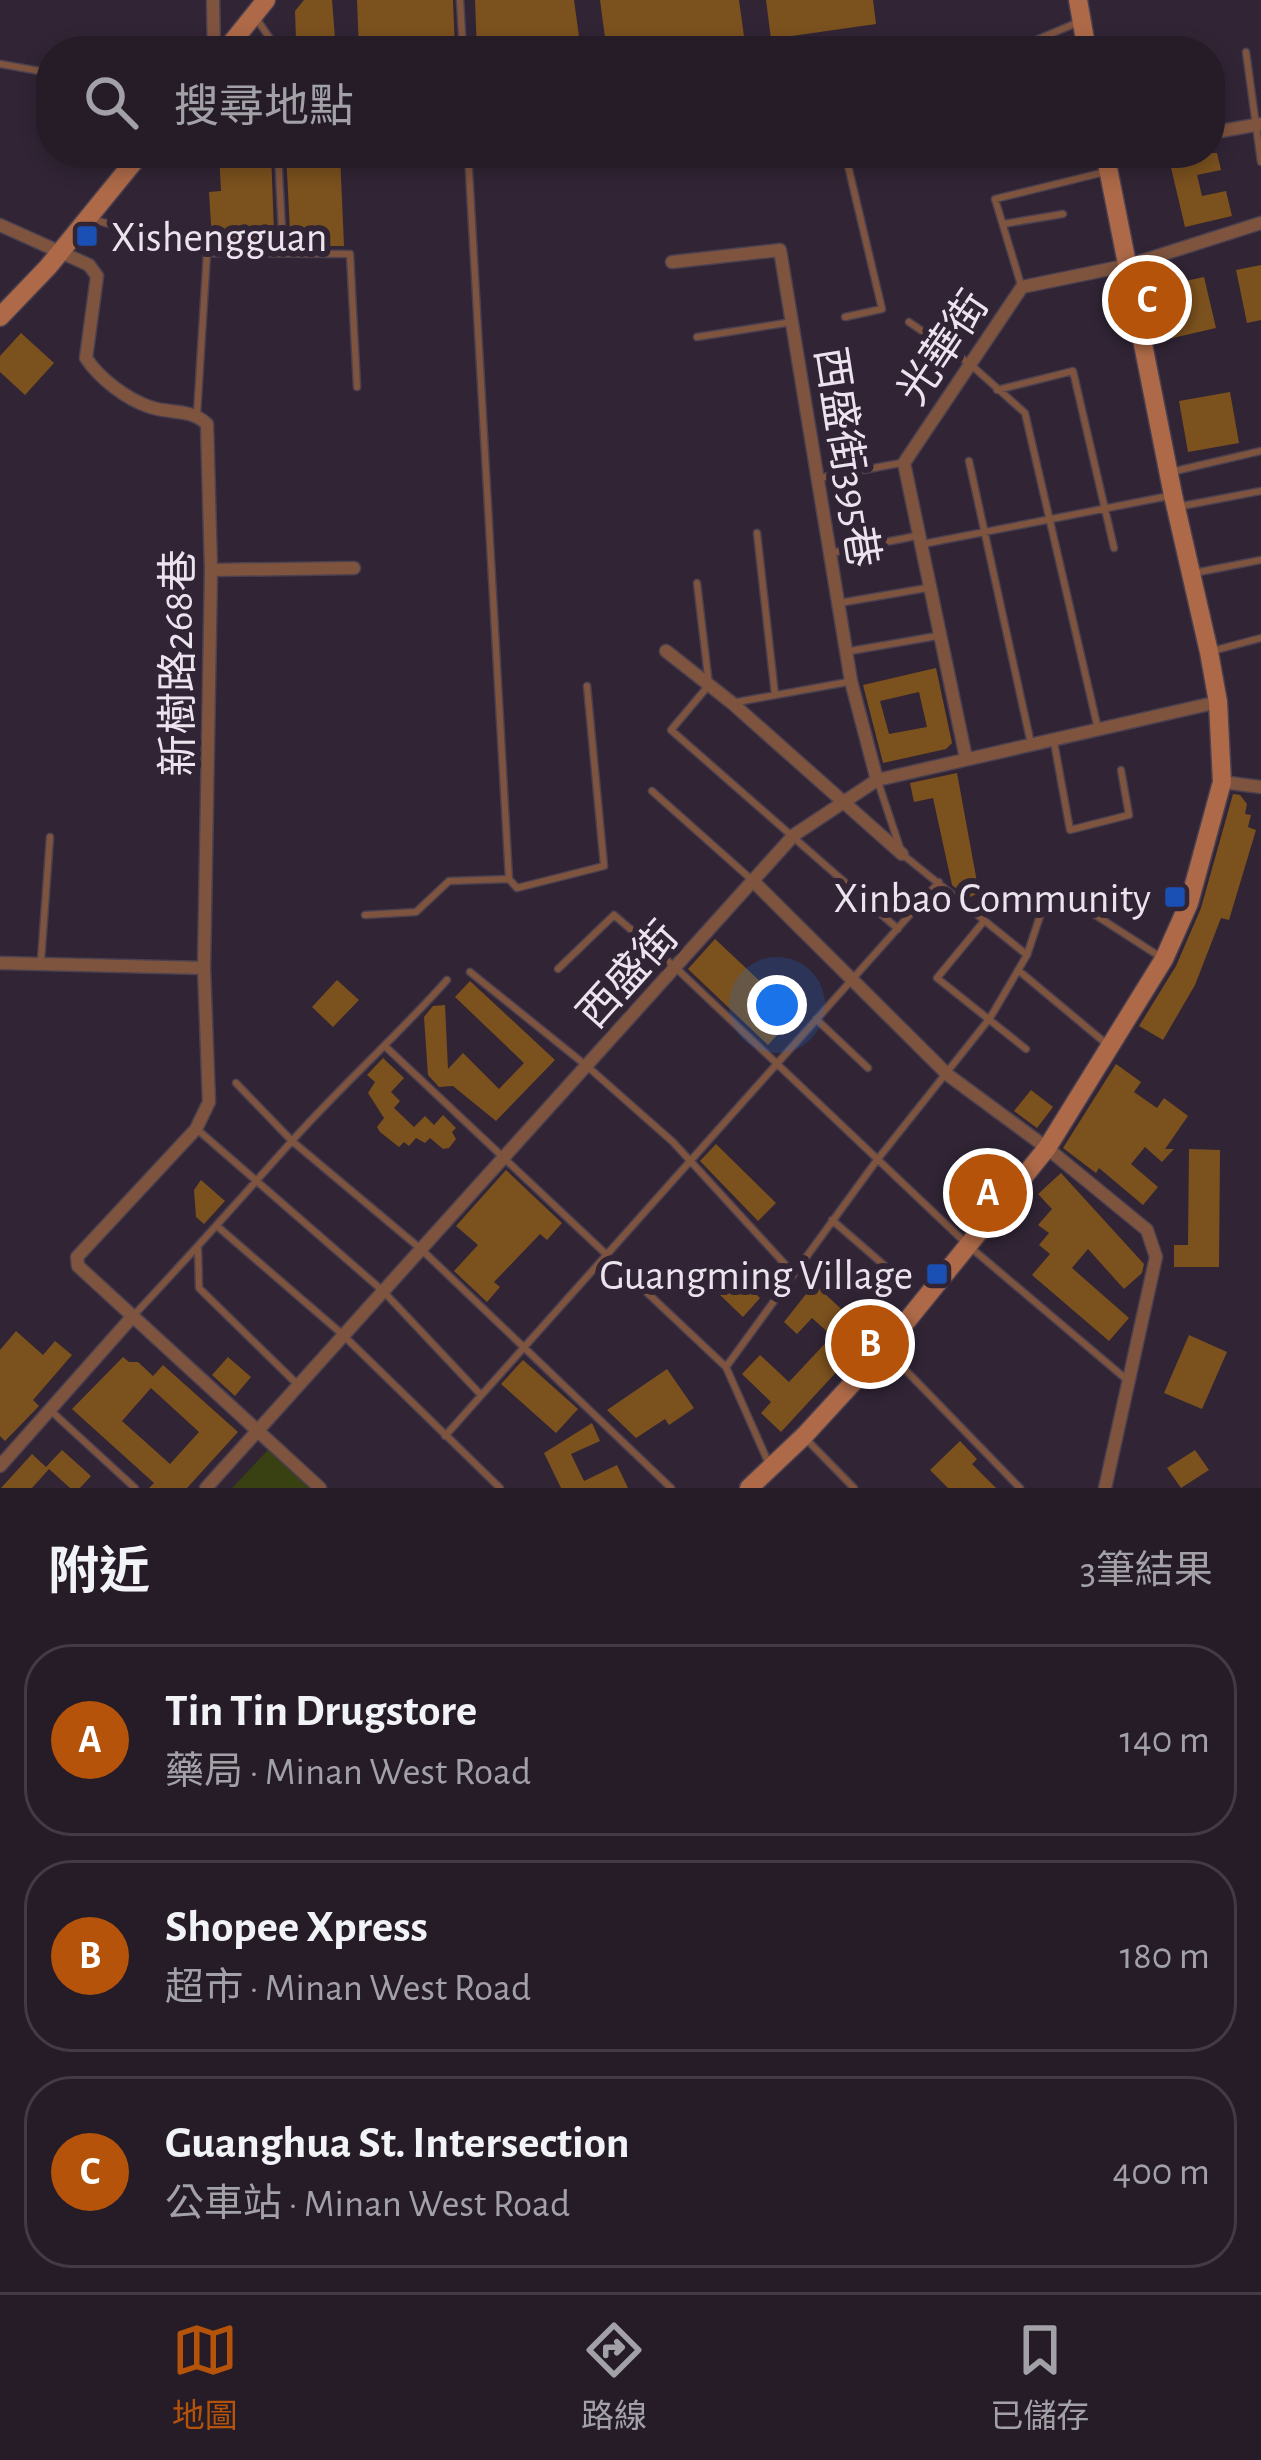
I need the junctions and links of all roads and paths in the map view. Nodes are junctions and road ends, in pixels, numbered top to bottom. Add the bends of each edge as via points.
1 (212, 0) edge
2 (460, 0) edge
3 (1078, 0) edge
4 (260, 8) edge
5 (1082, 21) junction
6 (213, 36) edge
7 (237, 36) edge
8 (462, 36) edge
9 (1046, 36) edge
10 (1084, 36) edge
11 (1246, 52) dead end
12 (0, 64) edge
13 (36, 70) edge
14 (1258, 125) edge
15 (1225, 130) edge
16 (1261, 162) edge
17 (129, 168) edge
18 (279, 168) edge
19 (469, 168) edge
20 (849, 168) edge
21 (1089, 168) edge
22 (1108, 168) edge
23 (1063, 214) dead end
24 (88, 217) junction
25 (1261, 223) edge
26 (1003, 224) junction
27 (0, 225) edge
28 (282, 231) dead end
29 (62, 250) junction
30 (207, 253) junction
31 (672, 262) dead end
32 (1129, 265) junction
33 (1022, 287) junction
34 (0, 317) edge
35 (845, 317) dead end
36 (792, 322) junction
37 (909, 322) dead end
38 (698, 337) dead end
39 (970, 364) junction
40 (356, 387) dead end
41 (997, 390) junction
42 (197, 414) junction
43 (1261, 451) edge
44 (969, 461) dead end
45 (904, 463) junction
46 (1169, 473) junction
47 (819, 478) junction
48 (1261, 491) edge
49 (1174, 501) junction
50 (1107, 508) junction
51 (1048, 520) junction
52 (984, 530) junction
53 (757, 533) dead end
54 (921, 540) junction
55 (1114, 548) dead end
56 (831, 553) junction
57 (1261, 560) edge
58 (354, 568) dead end
59 (211, 570) junction
60 (1191, 574) junction
61 (697, 583) dead end
62 (931, 587) junction
63 (838, 603) junction
64 (940, 636) junction
65 (1261, 638) edge
66 (666, 651) dead end
67 (846, 652) junction
68 (1209, 652) junction
69 (851, 681) junction
70 (709, 685) junction
71 (586, 686) dead end
72 (776, 695) junction
73 (1218, 702) junction
74 (732, 703) junction
75 (1098, 728) junction
76 (1053, 739) junction
77 (1030, 744) junction
78 (966, 758) junction
79 (1121, 770) dead end
80 (877, 780) junction
81 (1222, 782) junction
82 (1261, 787) edge
83 (652, 791) dead end
84 (841, 802) junction
85 (794, 835) junction
86 (50, 837) dead end
87 (902, 854) junction
88 (509, 879) junction
89 (938, 882) junction
90 (755, 883) junction
91 (1048, 892) dead end
92 (1089, 911) dead end
93 (365, 915) dead end
94 (984, 921) junction
95 (898, 929) junction
96 (1027, 955) junction
97 (1165, 959) junction
98 (0, 963) edge
99 (41, 964) junction
100 (205, 968) junction
101 (558, 969) dead end
102 (677, 969) junction
103 (1018, 970) junction
104 (470, 972) dead end
105 (447, 980) dead end
106 (851, 980) junction
107 (990, 1018) junction
108 (816, 1019) junction
109 (387, 1048) junction
110 (1112, 1048) junction
111 (1026, 1049) dead end
112 (774, 1064) junction
113 (588, 1067) junction
114 (868, 1068) dead end
115 (948, 1075) junction
116 (236, 1083) dead end
117 (196, 1129) junction
118 (292, 1141) junction
119 (1047, 1148) junction
120 (505, 1157) junction
121 (877, 1160) junction
122 (687, 1162) junction
123 (257, 1184) junction
124 (832, 1220) junction
125 (217, 1226) junction
126 (970, 1247) junction
127 (197, 1248) junction
128 (422, 1250) junction
129 (608, 1255) junction
130 (885, 1266) dead end
131 (793, 1274) junction
132 (383, 1292) junction
133 (134, 1316) junction
134 (342, 1334) junction
135 (523, 1346) junction
136 (884, 1349) junction
137 (726, 1367) junction
138 (1129, 1382) junction
139 (297, 1384) junction
140 (481, 1395) junction
141 (50, 1410) junction
142 (257, 1429) junction
143 (445, 1436) junction
144 (803, 1436) junction
145 (0, 1466) edge
146 (771, 1467) junction
147 (135, 1488) edge
148 (206, 1488) edge
149 (320, 1488) edge
150 (500, 1488) edge
151 (671, 1488) edge
152 (749, 1488) edge
153 (854, 1488) edge
154 (1020, 1488) edge
155 (1105, 1488) edge

1 - 6 street
2 - 8 lane
3 - 5 street
4 - 7 street
5 - 9 lane
5 - 10 street
11 - 14 lane
12 - 13 lane
14 - 15 street
14 - 16 lane
17 - 24 street
18 - 28 lane
19 - 88 lane
20 - 35 lane via 882,309
21 - 26 lane via 995,199
22 - 32 street
23 - 26 lane
24 - 29 street
24 - 30 lane
25 - 32 street, 光華街
26 - 33 lane
27 - 29 street
29 - 34 street
29 - 42 street via 97,276 86,358 95,371 150,407
30 - 40 lane via 350,254
30 - 42 lane
31 - 36 street, 西盛街395巷 via 780,250
32 - 33 street, 光華街
32 - 46 street
33 - 39 street, 光華街
36 - 38 lane
36 - 47 street, 西盛街395巷
37 - 39 lane
39 - 41 lane
39 - 45 street, 光華街
41 - 50 lane via 1073,371
41 - 51 lane via 1025,413
42 - 59 street, 新樹路268巷 via 209,444
43 - 46 lane
44 - 52 lane
45 - 47 lane
45 - 54 street, 光華街
46 - 49 street
47 - 56 street, 西盛街395巷
48 - 49 lane
49 - 50 lane
49 - 60 street
50 - 51 lane
50 - 55 lane
51 - 52 lane
51 - 75 lane
52 - 54 lane
52 - 77 lane
53 - 72 lane
54 - 56 lane
54 - 62 street, 光華街
56 - 63 street, 西盛街395巷
57 - 60 lane
58 - 59 street
59 - 100 street, 新樹路268巷
60 - 68 street
61 - 70 lane
62 - 63 lane
62 - 64 street, 光華街
63 - 67 street, 西盛街395巷
64 - 67 lane
64 - 78 street, 光華街
65 - 68 lane
66 - 70 street
67 - 69 street, 西盛街395巷
68 - 73 street
69 - 72 lane
69 - 80 street, 西盛街395巷
70 - 74 street
70 - 85 lane via 671,730
71 - 88 lane via 604,866 517,888
72 - 74 lane
73 - 75 street, 西盛街
73 - 81 street
74 - 84 street
75 - 76 street, 西盛街
76 - 77 street, 西盛街
76 - 79 lane via 1070,830 1130,815
77 - 78 street, 西盛街
78 - 80 street, 西盛街
80 - 84 street, 西盛街
80 - 87 lane
81 - 82 street
81 - 97 street
83 - 90 lane
84 - 85 street, 西盛街
84 - 87 street
85 - 90 street, 西盛街
85 - 95 lane
86 - 99 lane
87 - 89 lane
88 - 93 lane via 449,881 416,912
89 - 94 lane
89 - 95 lane
90 - 102 street, 西盛街
90 - 106 street
91 - 96 lane
92 - 97 lane
94 - 96 lane
94 - 107 lane via 937,978
95 - 106 lane
96 - 103 lane
97 - 110 street
98 - 99 street
99 - 100 street
100 - 117 street, 新樹路268巷 via 209,1102
101 - 102 lane via 614,916
102 - 112 lane
102 - 113 street, 西盛街
103 - 107 lane
103 - 110 lane
104 - 113 lane
105 - 109 lane
106 - 108 lane
106 - 115 street
107 - 111 lane
107 - 115 lane
108 - 112 lane
108 - 114 lane
109 - 118 lane
109 - 120 lane
110 - 119 street
112 - 121 lane
112 - 122 lane
113 - 120 street, 西盛街
113 - 122 lane
115 - 119 street
115 - 121 lane
116 - 118 lane
117 - 123 lane
117 - 133 street via 77,1257
118 - 123 lane
118 - 128 lane
119 - 126 street
119 - 138 street via 1147,1230 1156,1257
120 - 128 street, 西盛街
120 - 129 lane
121 - 124 lane
121 - 126 lane
122 - 129 lane
122 - 131 lane
123 - 125 lane
123 - 132 lane
124 - 130 lane
124 - 131 lane
125 - 127 lane
125 - 134 lane
126 - 136 street
126 - 138 lane
127 - 133 lane
127 - 139 lane via 199,1288
128 - 132 street, 西盛街
128 - 135 lane
129 - 135 lane
129 - 137 lane
131 - 137 lane
132 - 134 street, 西盛街
132 - 140 lane
133 - 141 street
133 - 142 street
134 - 139 street, 西盛街
134 - 143 lane
135 - 140 lane
135 - 151 lane
136 - 144 street
136 - 154 lane
137 - 146 lane
138 - 155 street
139 - 142 street, 西盛街
140 - 143 lane
141 - 145 street
141 - 147 lane
142 - 148 street, 西盛街
142 - 149 street
143 - 150 lane
144 - 146 street
144 - 153 lane
146 - 152 street

